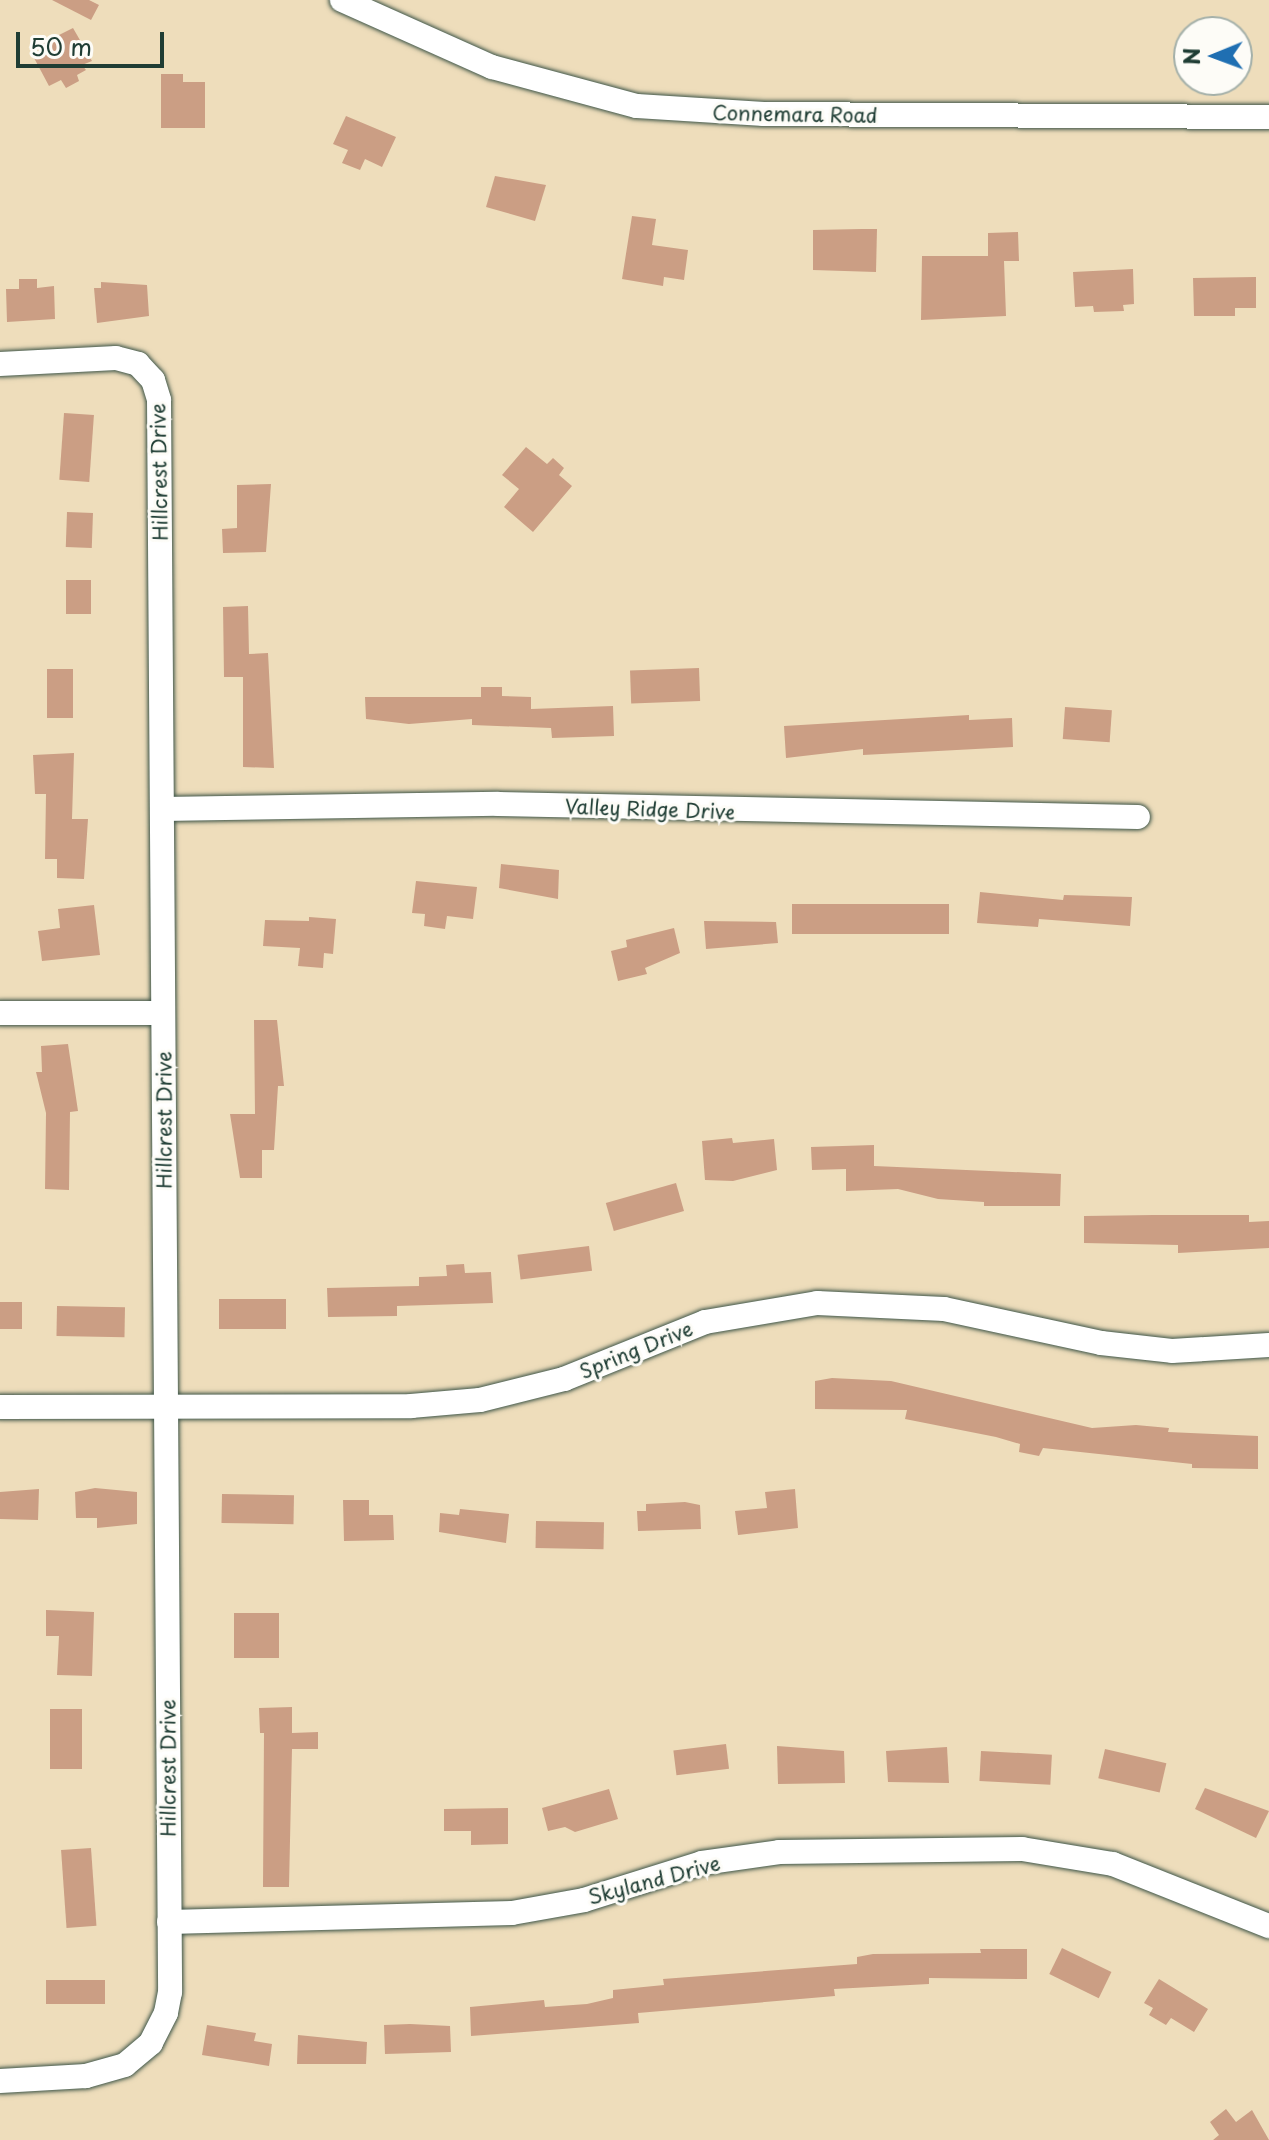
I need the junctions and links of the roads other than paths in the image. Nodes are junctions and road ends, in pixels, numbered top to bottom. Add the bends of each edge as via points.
1 (342, 0) edge
2 (1269, 117) edge
3 (0, 364) edge
4 (162, 809) junction
5 (1138, 817) dead end
6 (0, 1013) edge
7 (163, 1013) junction
8 (1269, 1345) edge
9 (0, 1407) edge
10 (166, 1407) junction
11 (169, 1922) junction
12 (1269, 1926) edge
13 (0, 2081) edge

1 - 2 street, Connemara Road via 492,67 637,106 748,114
3 - 4 street, Hillcrest Drive via 100,358 138,364 153,380 159,400
4 - 5 street, Valley Ridge Drive via 498,804
4 - 7 street, Hillcrest Drive
6 - 7 street
7 - 10 street, Hillcrest Drive
8 - 10 street, Spring Drive via 1172,1351 1101,1343 944,1309 817,1303 705,1322 564,1379 480,1400 411,1406
9 - 10 street, Spring Drive
10 - 11 street, Hillcrest Drive
11 - 12 street, Skyland Drive via 512,1913 584,1900 702,1863 779,1852 1022,1849 1113,1864
11 - 13 street, Hillcrest Drive via 170,1992 151,2043 107,2072

